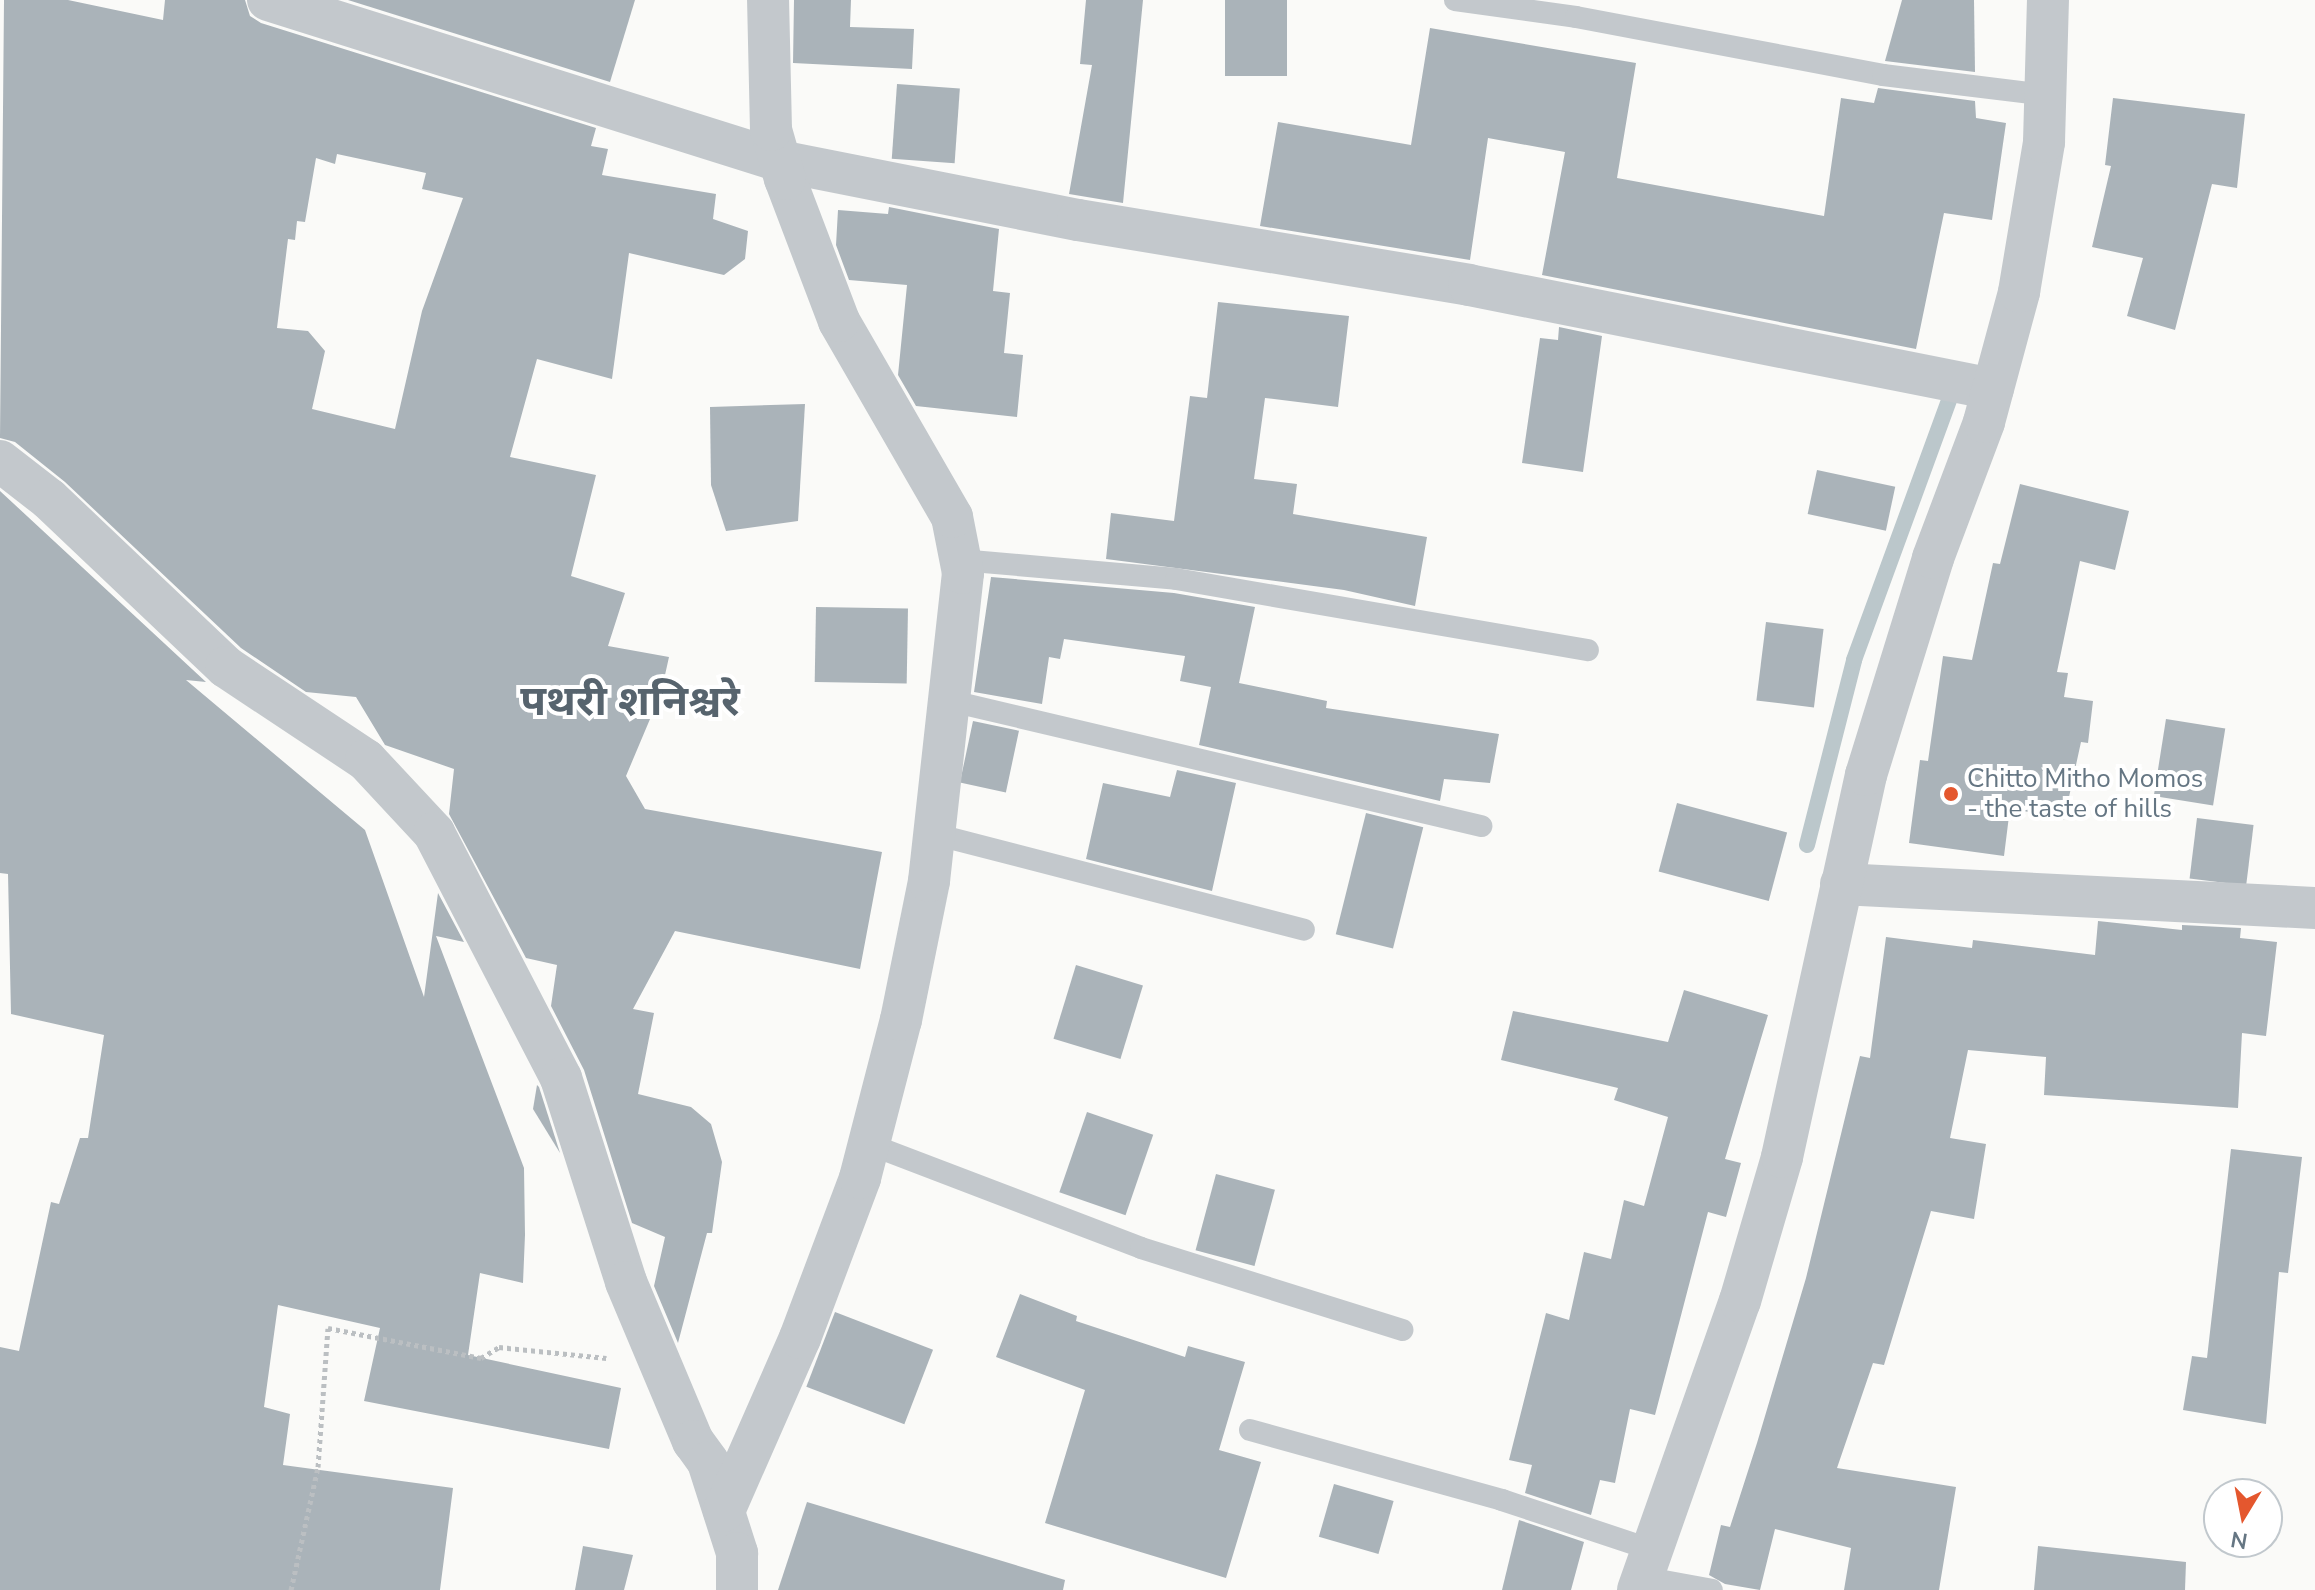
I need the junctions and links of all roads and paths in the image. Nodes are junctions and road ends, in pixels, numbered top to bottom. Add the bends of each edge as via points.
1 (268, 0) edge
2 (768, 0) edge
3 (1455, 0) edge
4 (2048, 0) edge
5 (2045, 95) junction
6 (780, 161) junction
7 (1993, 389) junction
8 (0, 461) edge
9 (960, 560) junction
10 (1588, 650) dead end
11 (951, 701) junction
12 (1481, 826) dead end
13 (934, 834) junction
14 (1841, 884) junction
15 (2315, 908) edge
16 (1304, 930) dead end
17 (869, 1144) junction
18 (1402, 1330) dead end
19 (616, 1359) dead end
20 (1250, 1430) dead end
21 (724, 1511) junction
22 (1644, 1572) edge
23 (291, 1590) edge
24 (737, 1590) edge
25 (1712, 1590) edge

1 - 6 street
2 - 6 street via 771,130
3 - 5 lane via 1576,17 1883,75
4 - 5 street
5 - 7 street via 2044,142 2019,292
6 - 7 street via 1078,220 1469,285
6 - 9 street via 839,321 952,517
7 - 14 street via 1866,775
8 - 21 street via 49,499 226,667 366,760 434,833 561,1078 626,1282 693,1441 708,1462
9 - 10 lane via 1176,579
9 - 11 street
11 - 12 lane
11 - 13 street
13 - 16 lane
13 - 17 street via 901,1020
14 - 15 street
14 - 22 street via 1782,1157 1740,1301
17 - 18 lane via 1141,1248
17 - 21 street via 800,1338
19 - 23 path via 499,1347 481,1358 328,1328 318,1467
20 - 22 lane via 1502,1500
21 - 24 street via 737,1553
22 - 25 lane

